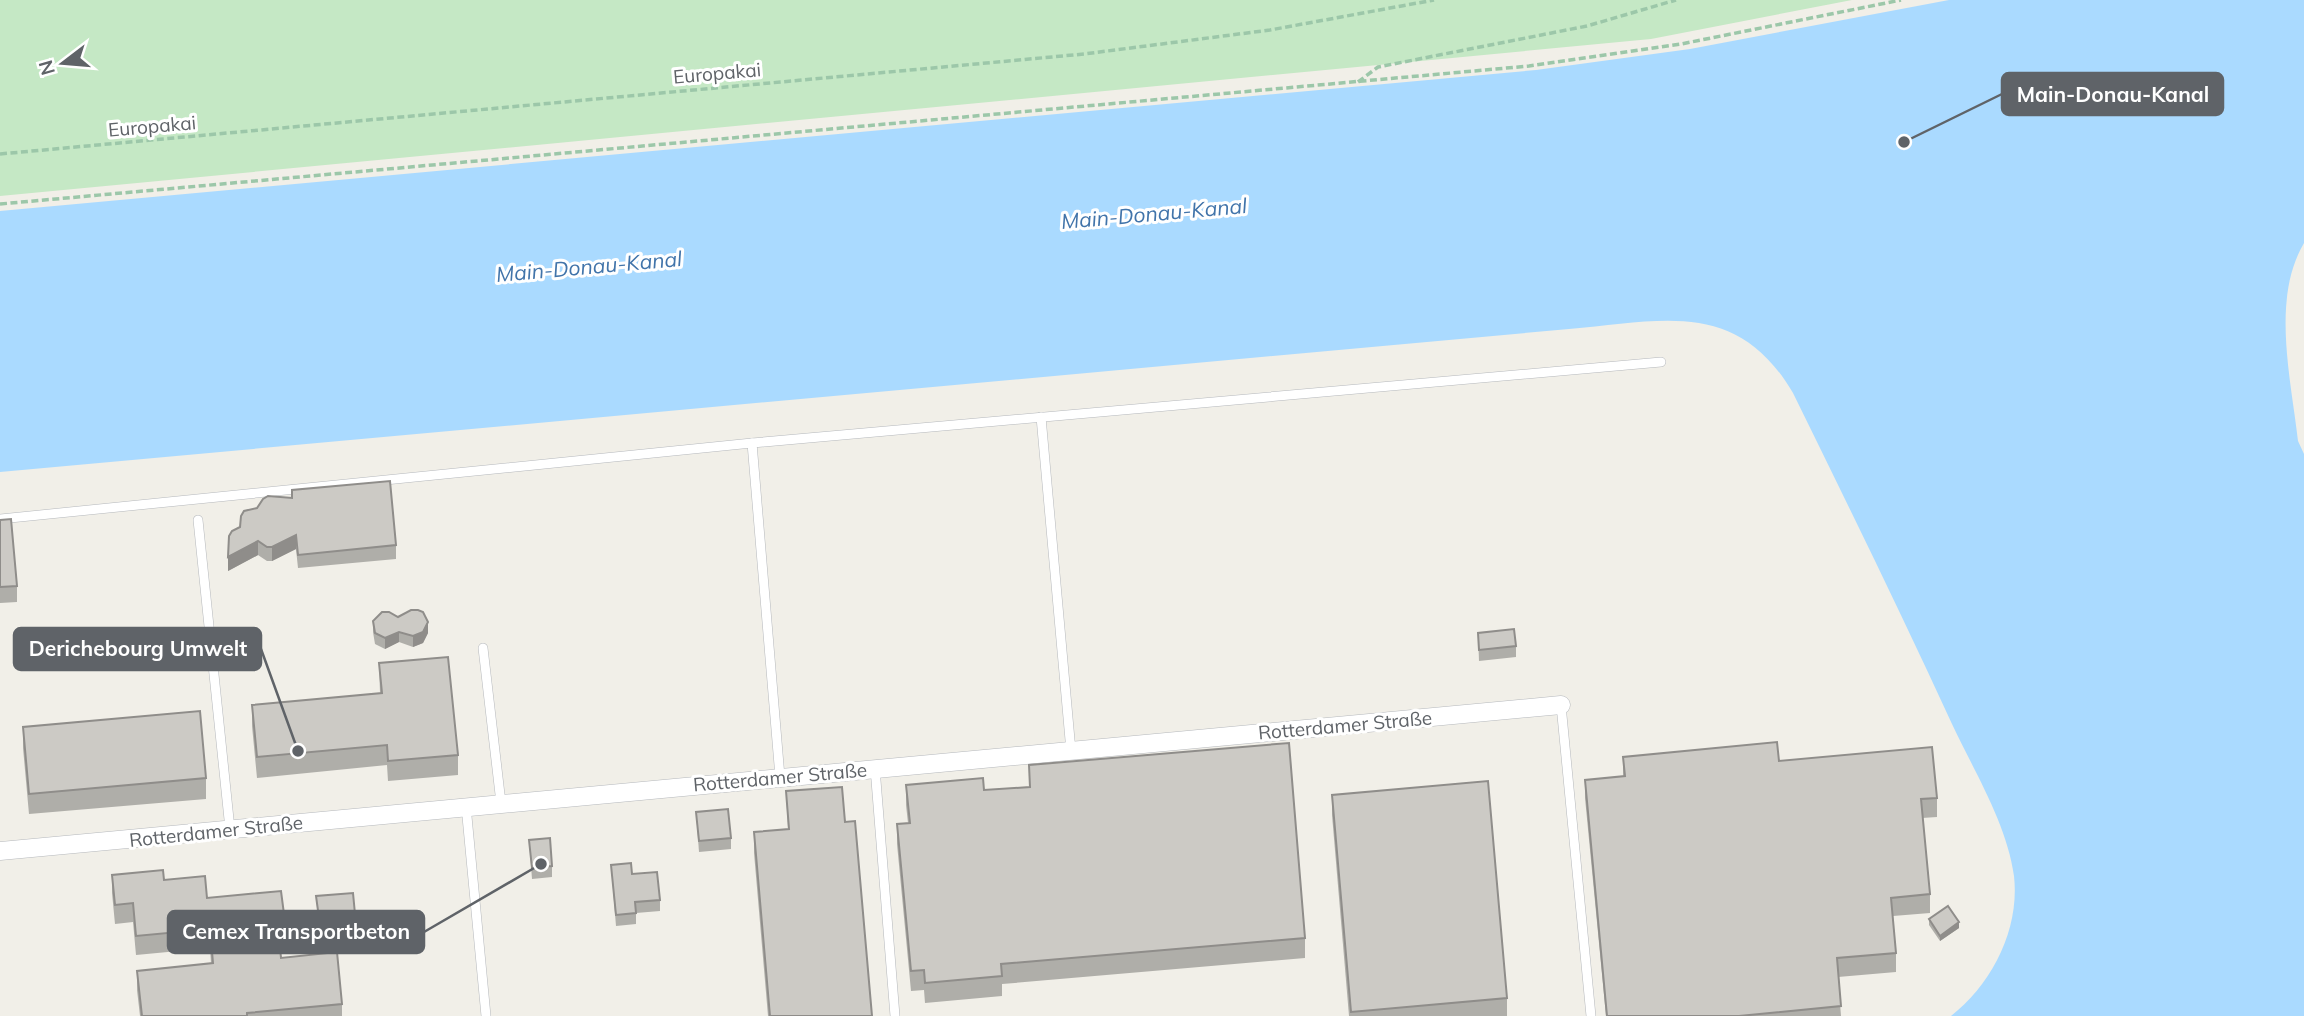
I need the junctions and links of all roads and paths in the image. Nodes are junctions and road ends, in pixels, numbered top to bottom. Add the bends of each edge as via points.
1 (1434, 0) edge
2 (1676, 0) edge
3 (1901, 0) edge
4 (1358, 82) junction
5 (0, 154) edge
6 (0, 204) edge
7 (1661, 362) dead end
8 (1041, 416) junction
9 (752, 443) junction
10 (0, 519) edge
11 (198, 520) dead end
12 (484, 648) dead end
13 (1561, 705) joint
14 (1071, 751) junction
15 (875, 768) junction
16 (780, 777) junction
17 (500, 803) junction
18 (466, 806) junction
19 (230, 829) junction
20 (0, 851) edge
21 (486, 1016) edge
22 (895, 1016) edge
23 (1591, 1016) edge

1 - 5 path, Europakai via 1270,30 1084,54
2 - 4 path via 1587,26 1378,67
3 - 4 path via 1639,50
4 - 6 path
7 - 8 lane
8 - 9 lane
8 - 14 lane
9 - 10 lane
9 - 16 lane
11 - 19 lane
12 - 17 lane
13 - 14 street, Rotterdamer Straße
13 - 23 lane
14 - 15 street, Rotterdamer Straße
15 - 16 street, Rotterdamer Straße
15 - 22 lane
16 - 17 street, Rotterdamer Straße
17 - 18 street, Rotterdamer Straße
18 - 19 street, Rotterdamer Straße
18 - 21 lane
19 - 20 street, Rotterdamer Straße

